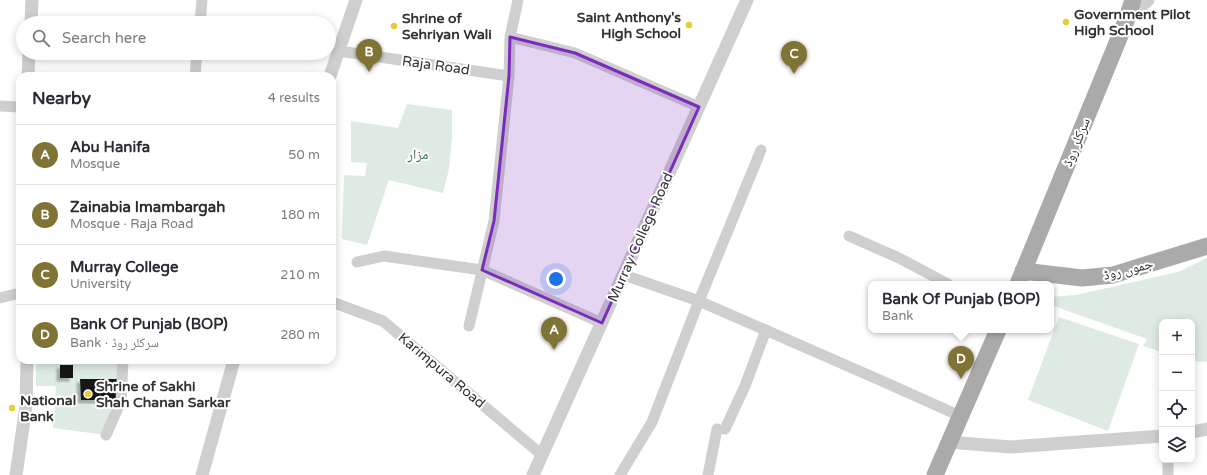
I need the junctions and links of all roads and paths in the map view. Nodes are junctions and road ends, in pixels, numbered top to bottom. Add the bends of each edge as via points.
1 (32, 0) edge
2 (202, 0) edge
3 (356, 0) edge
4 (518, 0) edge
5 (748, 0) edge
6 (1124, 0) edge
7 (1133, 0) edge
8 (1148, 0) edge
9 (31, 16) edge
10 (201, 16) edge
11 (1126, 22) junction
12 (510, 36) junction
13 (339, 51) junction
14 (336, 59) edge
15 (29, 60) edge
16 (196, 60) edge
17 (336, 60) edge
18 (28, 72) edge
19 (195, 72) edge
20 (331, 72) edge
21 (509, 76) junction
22 (0, 106) edge
23 (16, 107) edge
24 (699, 107) junction
25 (761, 150) dead end
26 (849, 236) dead end
27 (1207, 246) edge
28 (357, 262) dead end
29 (482, 270) junction
30 (624, 275) junction
31 (1021, 277) edge
32 (942, 281) edge
33 (16, 294) edge
34 (0, 298) edge
35 (699, 301) junction
36 (336, 303) edge
37 (602, 323) junction
38 (469, 326) dead end
39 (766, 330) junction
40 (997, 333) edge
41 (27, 364) edge
42 (123, 364) edge
43 (233, 364) edge
44 (960, 416) junction
45 (1207, 429) edge
46 (1195, 431) edge
47 (106, 434) dead end
48 (1159, 436) edge
49 (948, 442) junction
50 (542, 455) junction
51 (1168, 463) edge
52 (16, 475) edge
53 (202, 475) edge
54 (533, 475) edge
55 (620, 475) edge
56 (708, 475) edge
57 (935, 475) edge
58 (1168, 475) edge

1 - 9 street
2 - 10 street
3 - 13 street
4 - 12 street
5 - 24 street, Murray College Road
6 - 11 street
7 - 11 main road, سرکلر روڈ
8 - 11 street
11 - 31 main road, سرکلر روڈ
12 - 21 street
12 - 24 street via 575,54
13 - 14 street
13 - 21 street, Raja Road
15 - 18 street
16 - 19 street
17 - 20 street
21 - 29 street via 494,221
22 - 23 street
24 - 30 street, Murray College Road
25 - 35 street
26 - 32 street
27 - 31 main road, جموں روڈ via 1113,275 1082,278
28 - 29 street via 384,256
29 - 37 street
29 - 38 street
30 - 35 street
30 - 37 street, Murray College Road
33 - 34 street
35 - 39 street
35 - 55 street via 652,422
36 - 50 street, Karimpura Road via 383,321
37 - 50 street, Murray College Road
39 - 44 street
39 - 56 street via 745,386 721,429
40 - 44 main road
41 - 52 street via 26,406
42 - 47 street via 120,401
43 - 53 street
44 - 49 main road
45 - 46 street
48 - 49 street via 1011,447
49 - 57 main road
50 - 54 street, Murray College Road
51 - 58 street

